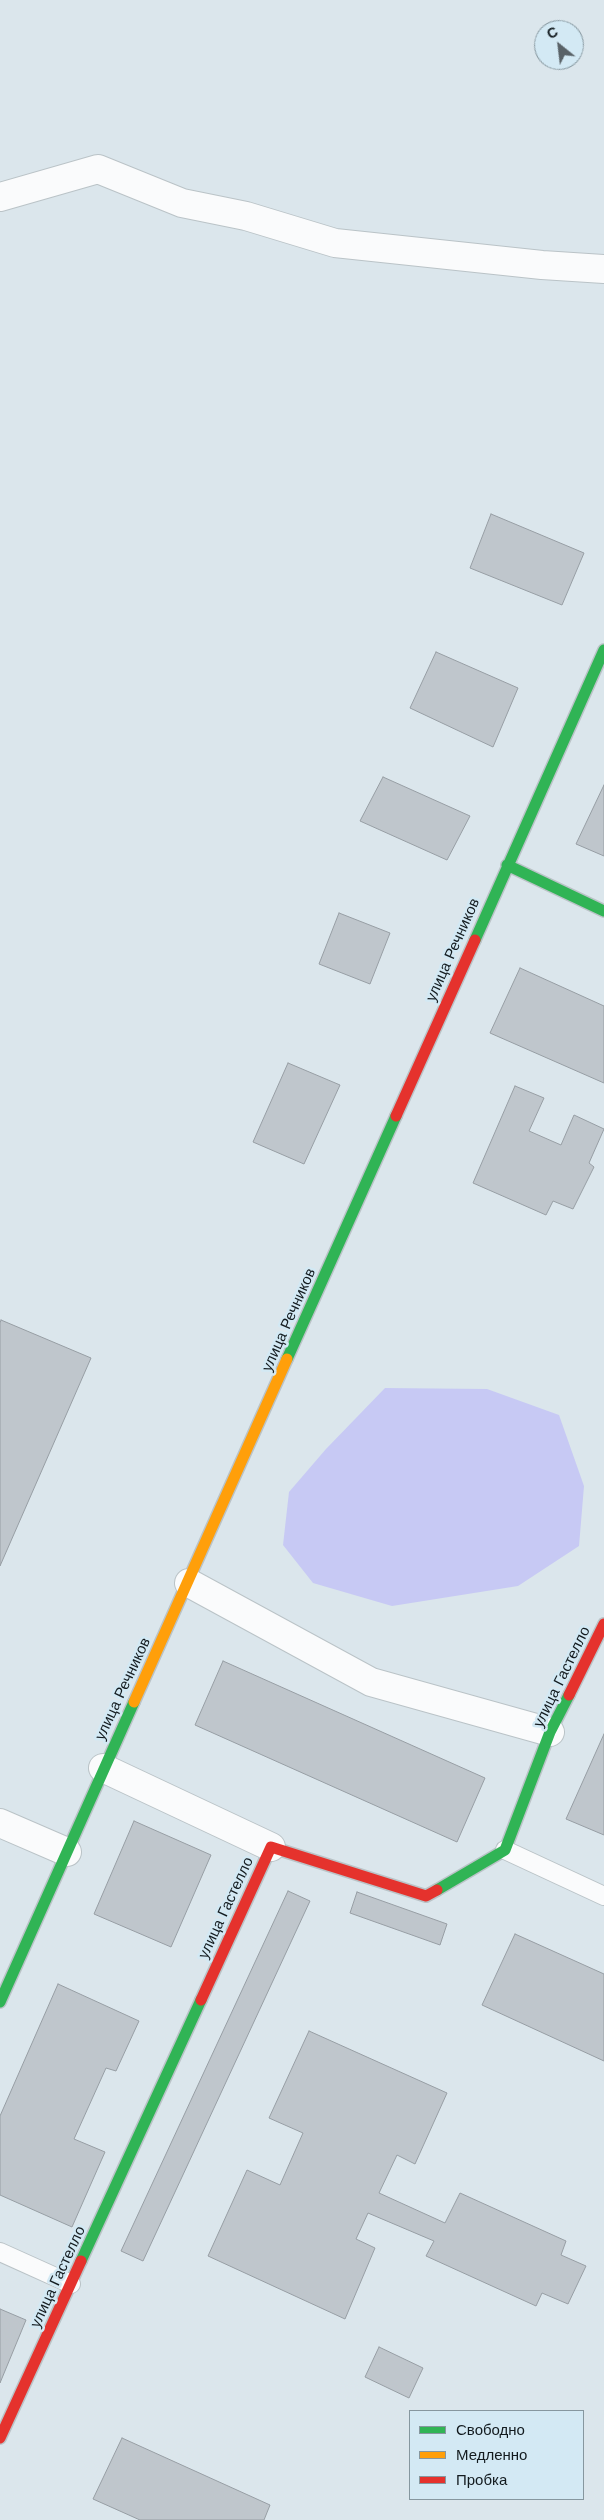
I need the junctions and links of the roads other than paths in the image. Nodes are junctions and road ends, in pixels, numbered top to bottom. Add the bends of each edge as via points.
1 (0, 197) edge
2 (604, 269) edge
3 (604, 650) edge
4 (507, 865) junction
5 (604, 911) edge
6 (189, 1583) junction
7 (604, 1624) edge
8 (550, 1732) junction
9 (103, 1768) junction
10 (0, 1823) edge
11 (270, 1847) junction
12 (505, 1850) junction
13 (67, 1852) junction
14 (604, 1896) edge
15 (0, 2002) edge
16 (0, 2252) edge
17 (71, 2284) junction
18 (0, 2438) edge

1 - 2 street via 98,169 182,203 246,216 335,242
3 - 4 street, улица Речников
4 - 5 street
4 - 6 street, улица Речников
6 - 8 street via 371,1682
6 - 9 street, улица Речников
7 - 8 street, улица Гастелло
8 - 12 street, улица Гастелло
9 - 11 street
9 - 13 street, улица Речников
10 - 13 street
11 - 12 street, улица Гастелло via 426,1896
11 - 17 street, улица Гастелло
12 - 14 lane
13 - 15 street, улица Речников
16 - 17 lane
17 - 18 street, улица Гастелло

